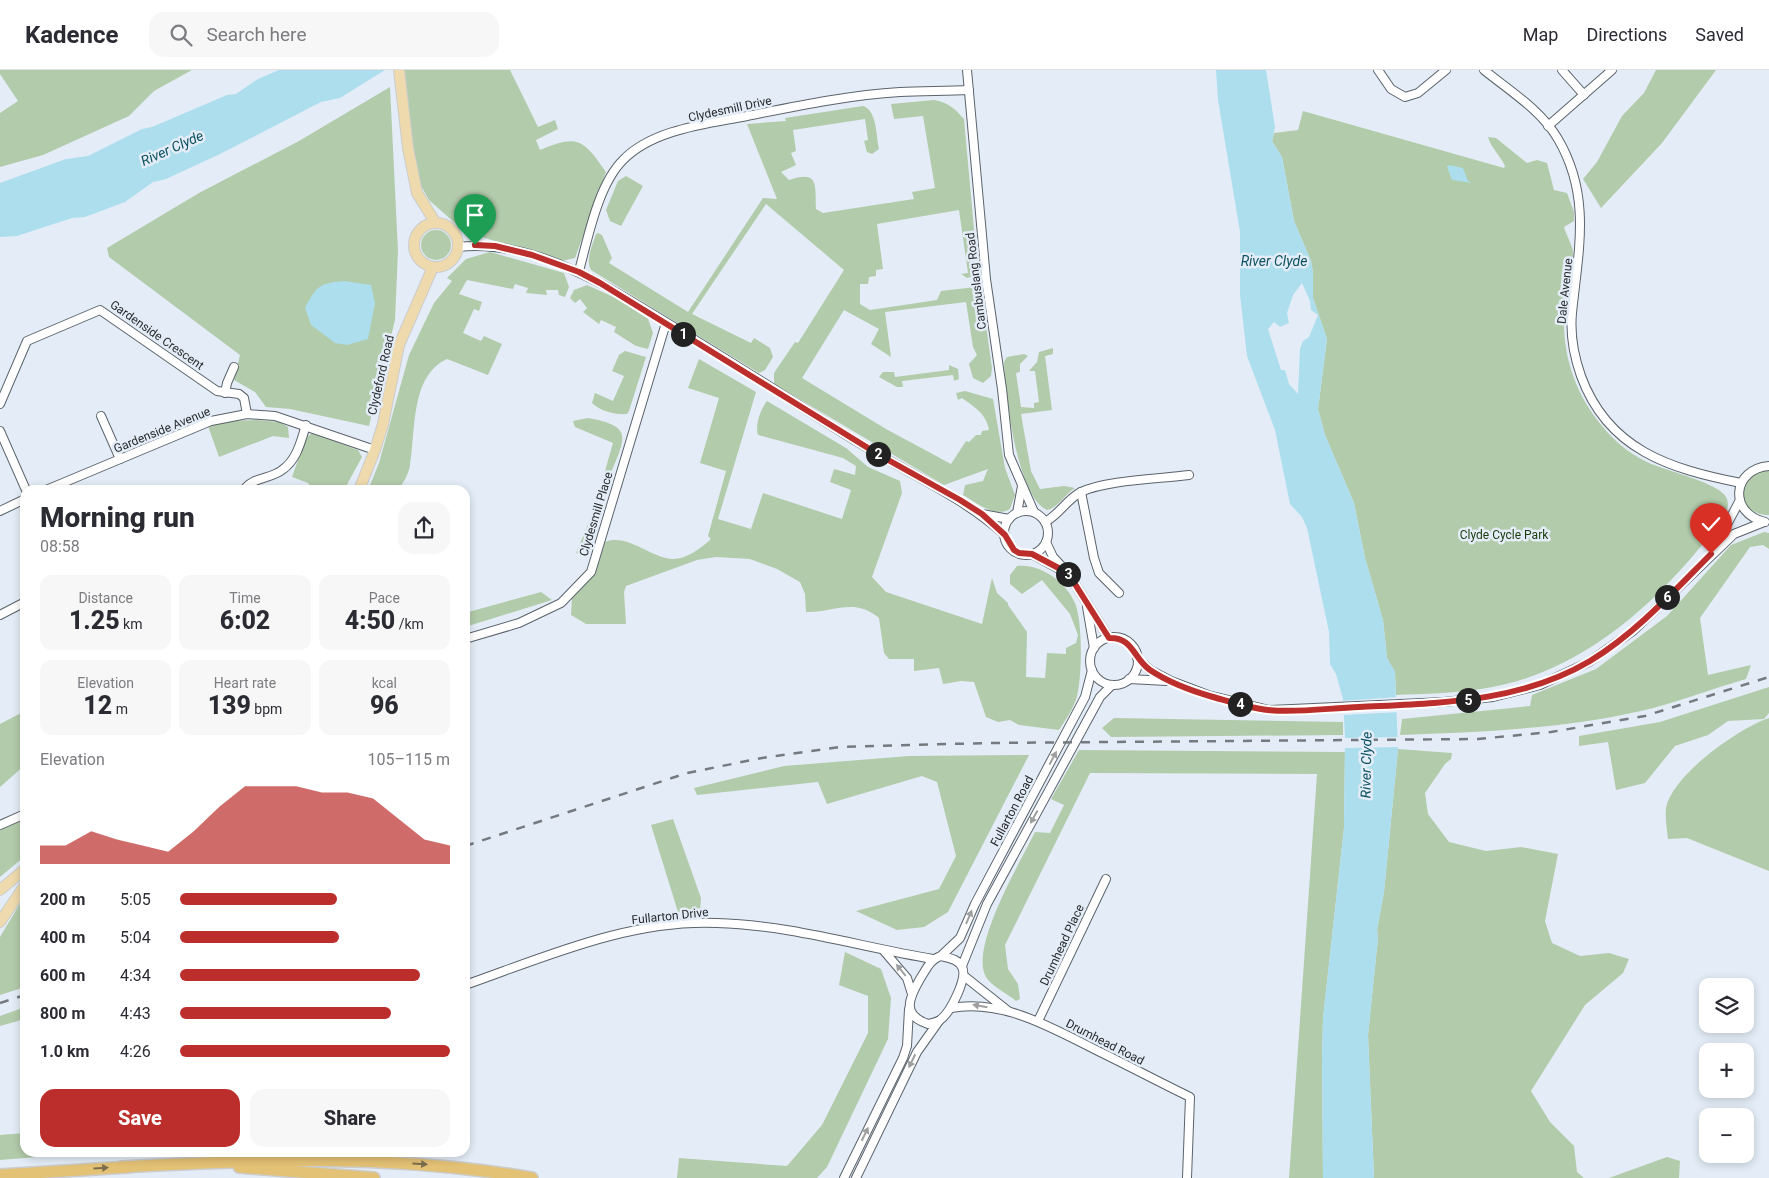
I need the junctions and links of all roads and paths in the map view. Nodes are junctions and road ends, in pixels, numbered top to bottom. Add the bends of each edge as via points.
1 (967, 70) edge
2 (1378, 70) edge
3 (1446, 70) edge
4 (1484, 70) edge
5 (1562, 70) edge
6 (1612, 70) edge
7 (400, 71) edge
8 (969, 90) junction
9 (1584, 95) junction
10 (1548, 126) junction
11 (435, 222) junction
12 (458, 248) junction
13 (433, 267) junction
14 (579, 272) junction
15 (666, 323) junction
16 (234, 367) dead end
17 (225, 393) junction
18 (0, 404) edge
19 (247, 414) junction
20 (101, 416) dead end
21 (306, 425) junction
22 (0, 431) edge
23 (375, 450) junction
24 (120, 459) junction
25 (1769, 466) edge
26 (1189, 475) dead end
27 (1741, 483) junction
28 (24, 485) edge
29 (58, 485) edge
30 (247, 485) edge
31 (360, 485) edge
32 (1022, 486) junction
33 (1081, 492) junction
34 (1740, 500) junction
35 (20, 501) edge
36 (0, 511) edge
37 (1034, 512) junction
38 (1017, 513) junction
39 (982, 514) junction
40 (1009, 519) junction
41 (1045, 522) junction
42 (1767, 522) edge
43 (1005, 535) junction
44 (1046, 542) junction
45 (1032, 554) junction
46 (1711, 554) junction
47 (1068, 573) junction
48 (1119, 592) dead end
49 (1086, 602) junction
50 (20, 605) edge
51 (0, 615) edge
52 (470, 638) edge
53 (1109, 638) junction
54 (1094, 648) junction
55 (1137, 658) junction
56 (1092, 670) junction
57 (1129, 679) junction
58 (1171, 681) junction
59 (1112, 685) junction
60 (20, 816) edge
61 (0, 826) edge
62 (20, 873) edge
63 (1106, 879) dead end
64 (20, 886) edge
65 (0, 890) edge
66 (20, 893) edge
67 (0, 907) edge
68 (0, 922) edge
69 (884, 951) junction
70 (941, 956) junction
71 (933, 960) junction
72 (962, 966) junction
73 (964, 976) junction
74 (470, 984) edge
75 (912, 994) junction
76 (909, 1006) junction
77 (951, 1008) junction
78 (1008, 1011) junction
79 (939, 1021) junction
80 (1038, 1021) junction
81 (121, 1167) junction
82 (0, 1175) edge
83 (374, 1178) edge
84 (532, 1178) edge
85 (844, 1178) edge
86 (856, 1178) edge
87 (1187, 1178) edge

1 - 8 street, Cambuslang Road
2 - 3 street via 1391,89 1405,97 1418,93
4 - 10 street, Dale Avenue
5 - 9 street
6 - 9 street
7 - 11 main road via 408,148 417,193
8 - 14 street, Clydesmill Drive via 900,92 826,101 707,124 641,145 624,159 611,178 592,226
8 - 32 street, Cambuslang Road via 986,279 1009,455
9 - 10 street
10 - 27 street, Dale Avenue via 1571,169 1580,205 1573,345 1588,392 1612,427 1633,446 1685,470
11 - 12 main road via 450,227 455,233
11 - 13 main road via 422,227 414,240 415,254
12 - 13 main road via 452,260
12 - 14 street via 495,246
13 - 23 main road, Clydeford Road via 399,345
14 - 15 street
15 - 39 street via 881,456
15 - 52 street, Clydesmill Place via 590,572 561,603 519,623
16 - 17 street
17 - 18 street, Gardenside Crescent via 100,310 27,341
17 - 19 street, Gardenside Crescent via 239,394 244,398
19 - 21 street, Gardenside Avenue via 275,416
19 - 24 street, Gardenside Avenue via 211,421
20 - 24 street
21 - 23 street, Gardenside Avenue
21 - 30 street via 298,451 282,471
22 - 28 street
23 - 31 main road, Clydeford Road
24 - 29 street, Gardenside Avenue
25 - 27 street via 1752,470
26 - 33 street
27 - 34 street
32 - 37 street, Cambuslang Road
32 - 38 street
33 - 41 street via 1067,500 1057,514
33 - 48 street via 1099,573
34 - 42 street via 1748,515
34 - 46 street
35 - 36 street
37 - 38 street
37 - 41 street
38 - 40 street
39 - 40 street
39 - 43 street
40 - 43 street
41 - 44 street
42 - 46 street via 1734,534
43 - 45 street via 1014,550
44 - 45 street
44 - 47 street via 1053,557
45 - 47 street
46 - 58 street via 1633,631 1589,662 1540,685 1493,697 1269,710 1208,695
47 - 49 street
49 - 53 street
49 - 54 street
50 - 51 street
53 - 54 street
53 - 55 street via 1129,643
54 - 56 street
55 - 57 street via 1137,666
55 - 58 street via 1150,670
56 - 59 street via 1100,680
70 -> 56 street, Fullarton Road via 960,938 1086,697
57 - 58 street
57 - 59 street
59 -> 72 street, Fullarton Road via 1100,697 987,904
60 - 61 street
62 - 65 main road
63 - 80 street, Drumhead Place
64 - 67 main road
66 - 68 main road
69 - 71 street, Fullarton Drive
69 - 74 street, Fullarton Drive via 787,929 715,922 662,926 620,934
75 -> 69 street via 907,978
70 - 71 street
70 - 72 street via 954,959
71 - 75 street
72 - 73 street
73 - 77 street
73 - 78 street
75 - 76 street
76 - 79 street via 920,1021 928,1024
85 -> 76 street via 903,1058 907,1046
78 -> 77 street via 970,1005
77 - 79 street
78 - 80 street, Drumhead Road
79 -> 86 street via 917,1052
80 - 87 street, Drumhead Road via 1190,1097
82 -> 81 highway
81 - 83 highway via 247,1167
81 -> 84 highway via 248,1160 354,1159 446,1166

